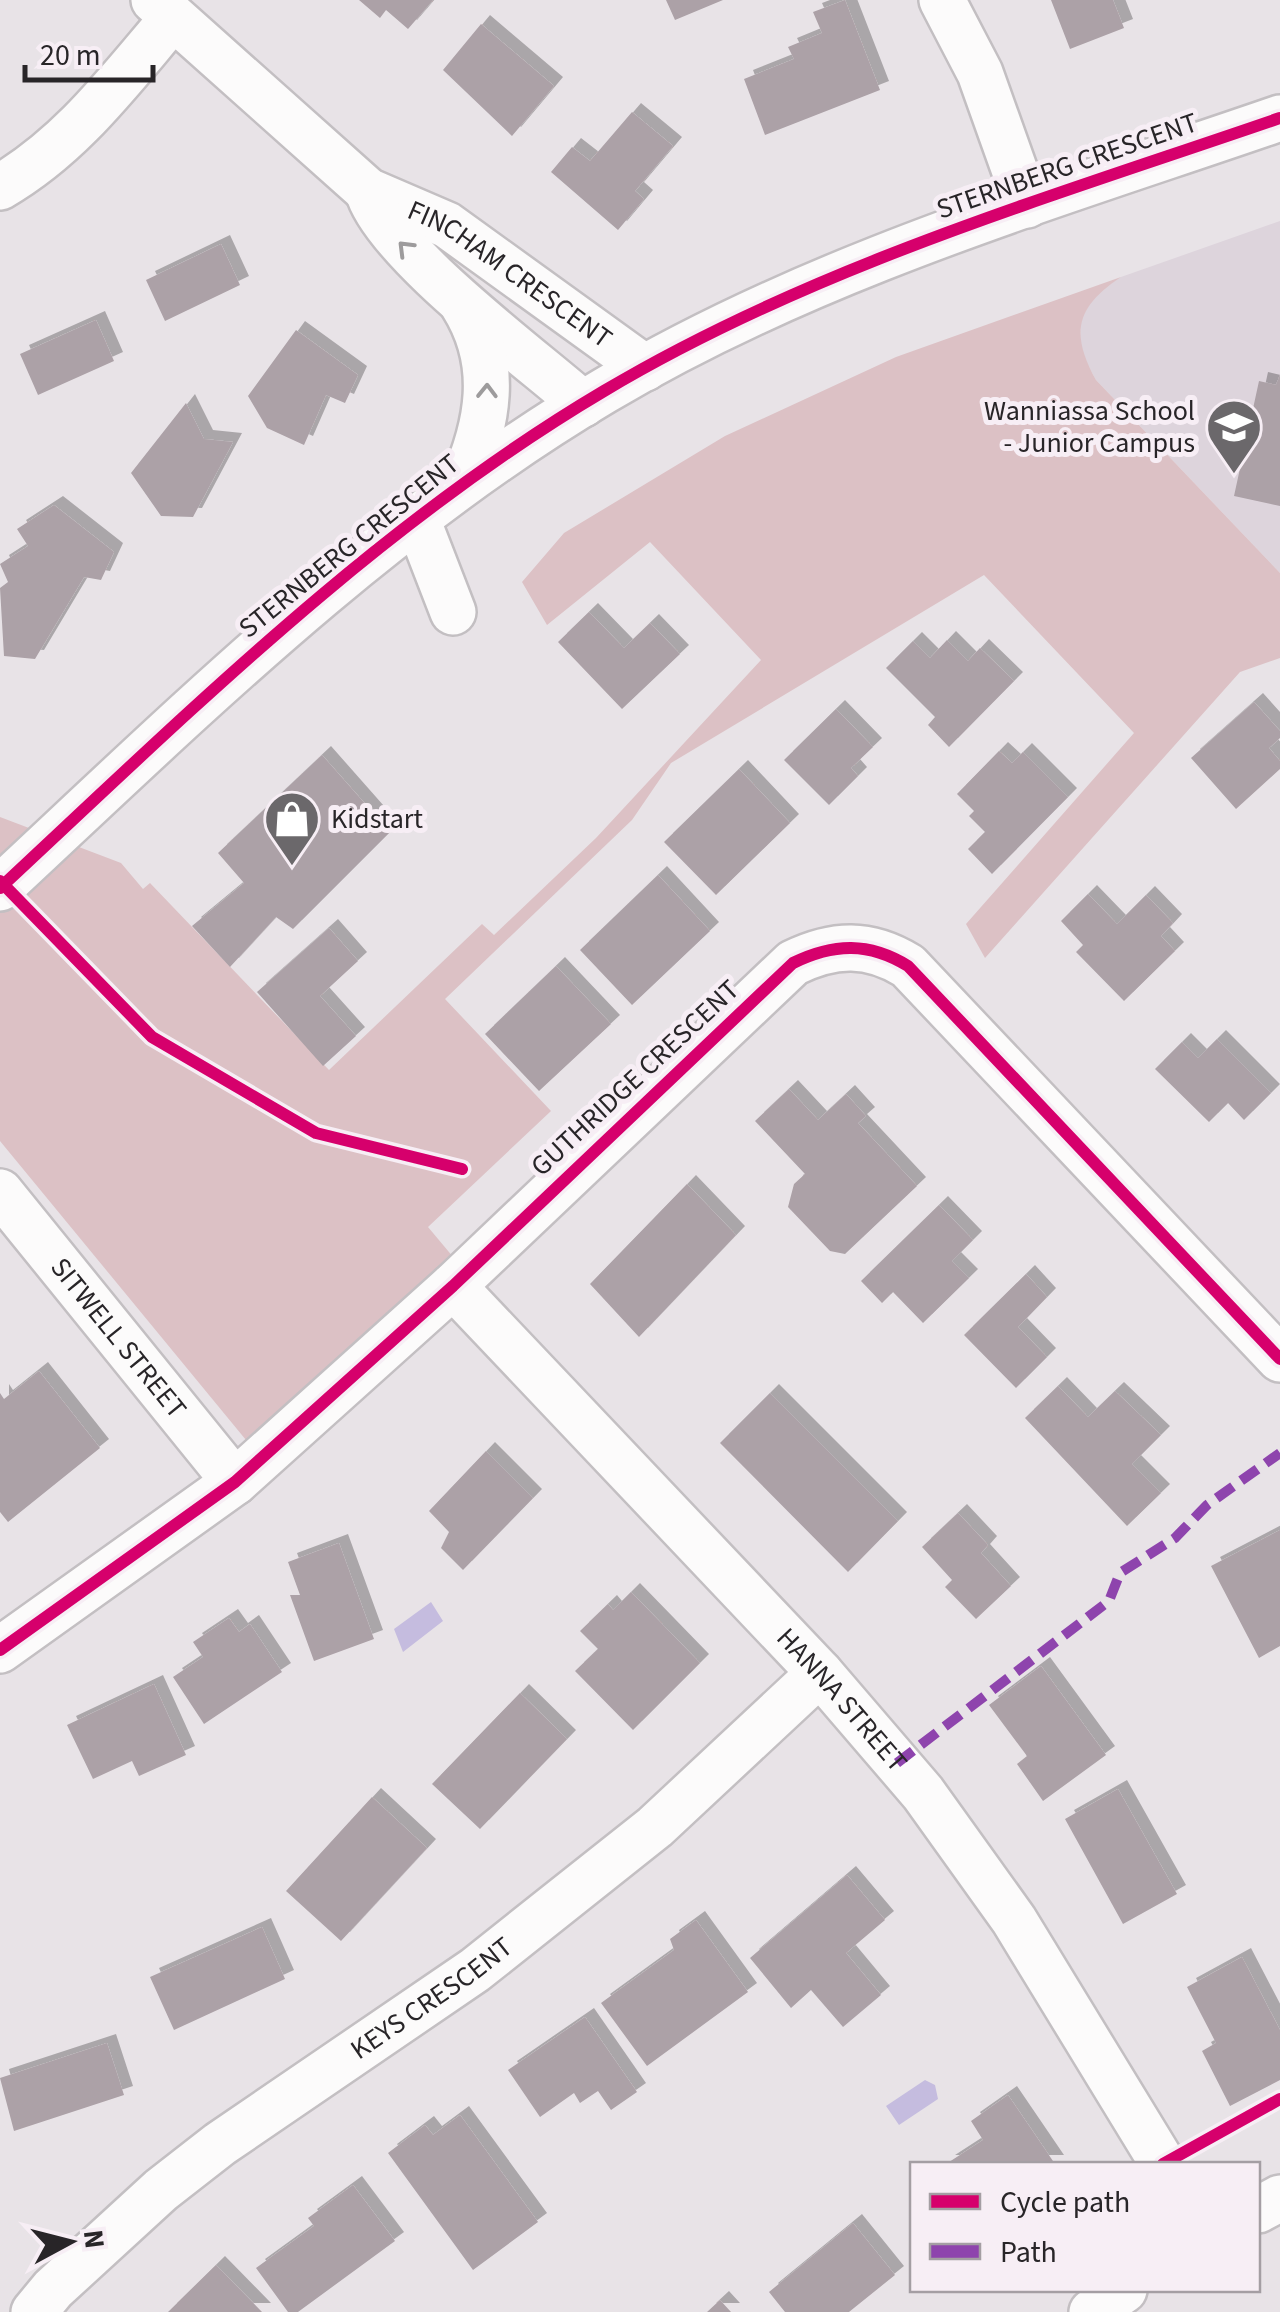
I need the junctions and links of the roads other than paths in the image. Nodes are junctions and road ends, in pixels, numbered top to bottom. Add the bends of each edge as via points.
1 (942, 0) edge
2 (163, 10) edge
3 (1280, 118) edge
4 (0, 186) edge
5 (368, 191) junction
6 (1027, 205) junction
7 (455, 293) junction
8 (645, 368) junction
9 (584, 404) junction
10 (462, 484) junction
11 (417, 518) junction
12 (453, 612) dead end
13 (7, 881) edge
14 (0, 1192) edge
15 (452, 1286) junction
16 (1280, 1360) edge
17 (235, 1482) junction
18 (0, 1650) edge
19 (820, 1672) junction
20 (1162, 2162) edge
21 (1121, 2292) edge
22 (34, 2312) edge
23 (1092, 2312) edge

1 - 6 street via 980,73
2 - 4 street via 76,130 37,166
2 - 5 street, FINCHAM CRESCENT
3 - 6 street, STERNBERG CRESCENT
7 -> 5 street, FINCHAM CRESCENT via 398,244
5 - 8 street, FINCHAM CRESCENT via 447,225
6 - 8 street, STERNBERG CRESCENT via 873,260
7 - 9 street, FINCHAM CRESCENT
10 -> 7 street via 483,436 488,386 486,362
8 - 9 street, STERNBERG CRESCENT
9 - 10 street, STERNBERG CRESCENT
10 - 11 street, STERNBERG CRESCENT
11 - 12 street, STERNBERG CRESCENT
11 - 13 street, STERNBERG CRESCENT via 287,626
14 - 17 street, SITWELL STREET
15 - 16 street, GUTHRIDGE CRESCENT via 794,963 846,946 886,953 908,966
15 - 17 street, GUTHRIDGE CRESCENT
15 - 19 street, HANNA STREET
17 - 18 street, GUTHRIDGE CRESCENT
19 - 20 street, HANNA STREET via 923,1793 1014,1920
19 - 22 street, KEYS CRESCENT via 655,1827 475,1970 196,2162
21 - 23 street

